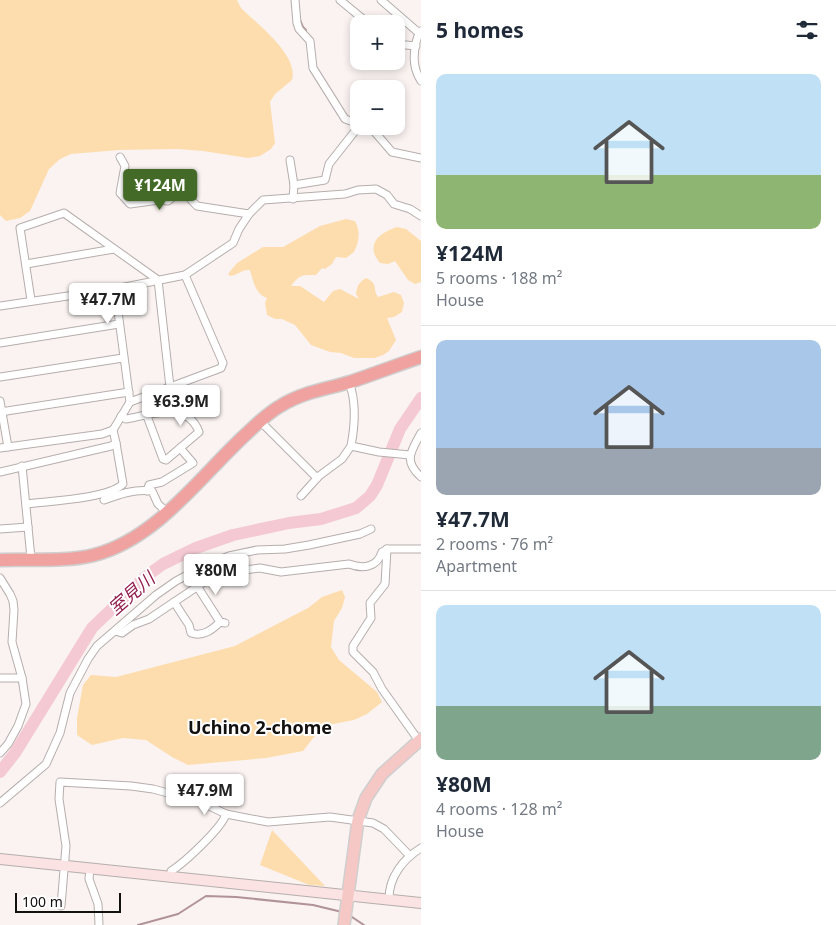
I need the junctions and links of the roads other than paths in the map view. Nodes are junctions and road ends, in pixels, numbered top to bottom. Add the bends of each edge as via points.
1 (295, 0) edge
2 (340, 0) edge
3 (381, 0) edge
4 (358, 15) edge
5 (420, 32) edge
6 (405, 45) edge
7 (416, 46) junction
8 (418, 67) edge
9 (421, 81) edge
10 (350, 121) edge
11 (351, 135) edge
12 (377, 135) edge
13 (120, 157) dead end
14 (421, 158) edge
15 (290, 160) dead end
16 (294, 185) junction
17 (293, 199) junction
18 (249, 214) junction
19 (421, 216) edge
20 (114, 249) junction
21 (26, 264) junction
22 (185, 275) junction
23 (158, 280) junction
24 (115, 288) junction
25 (31, 300) junction
26 (0, 306) edge
27 (119, 324) junction
28 (0, 343) edge
29 (421, 357) edge
30 (124, 358) junction
31 (0, 378) edge
32 (349, 382) junction
33 (170, 387) junction
34 (129, 392) junction
35 (0, 401) edge
36 (130, 402) junction
37 (1, 412) edge
38 (121, 416) junction
39 (147, 416) junction
40 (260, 421) junction
41 (113, 430) junction
42 (421, 433) edge
43 (116, 443) junction
44 (351, 446) junction
45 (8, 447) junction
46 (0, 448) edge
47 (180, 448) junction
48 (410, 455) junction
49 (22, 466) junction
50 (0, 472) edge
51 (421, 477) edge
52 (317, 478) junction
53 (147, 491) junction
54 (301, 496) dead end
55 (104, 500) dead end
56 (26, 504) junction
57 (167, 512) junction
58 (28, 527) junction
59 (0, 529) edge
60 (371, 529) dead end
61 (387, 549) junction
62 (421, 549) edge
63 (31, 558) junction
64 (0, 560) edge
65 (0, 578) edge
66 (197, 586) junction
67 (174, 602) junction
68 (115, 631) junction
69 (0, 678) edge
70 (22, 678) junction
71 (420, 740) edge
72 (0, 752) edge
73 (0, 803) edge
74 (226, 814) junction
75 (358, 820) junction
76 (421, 848) edge
77 (409, 855) junction
78 (0, 859) edge
79 (65, 866) junction
80 (90, 868) junction
81 (171, 878) junction
82 (347, 895) junction
83 (389, 899) junction
84 (421, 903) edge
85 (61, 906) dead end
86 (346, 924) edge
87 (99, 925) edge

1 - 10 street via 296,23 310,41 313,68 345,119
2 - 4 street
3 - 5 street
5 - 7 street
6 - 7 street
7 - 8 street
8 - 9 street
11 - 16 street via 329,164 325,180
12 - 14 street via 392,152
13 - 18 street via 125,166 120,193 130,204 168,201 182,190 197,206
15 - 16 street
16 - 17 street
17 - 18 street via 263,200
17 - 19 street via 376,189 388,195 394,204
18 - 22 street via 233,243
20 - 21 street
20 - 21 street via 64,213 20,228
20 - 23 street
21 - 25 street
22 - 23 street
22 - 33 street via 223,363 221,368
23 - 24 street
23 - 33 street
24 - 25 street
24 - 27 street
25 - 26 street
27 - 28 street
27 - 30 street
29 - 32 highway
30 - 31 street
30 - 34 street
32 - 40 highway via 303,394
32 - 44 street via 355,419
33 - 36 street
34 - 36 street
34 - 37 street
35 - 37 street
36 - 38 street
37 - 45 street
38 - 39 street via 126,419
38 - 41 street
39 - 47 street via 162,459 166,460
39 - 47 street via 168,411 184,414 197,426 199,432
40 - 52 street
40 - 57 highway
41 - 43 street
41 - 45 street
42 - 48 street
43 - 49 street
43 - 56 street via 123,484 118,489 100,495
44 - 48 street
44 - 52 street via 342,460
45 - 46 street
47 - 53 street via 194,463 162,482 149,485
48 - 51 street via 410,463
49 - 50 street
49 - 56 street
52 - 54 street
53 - 55 street via 125,492
53 - 57 street via 152,491 158,504
56 - 58 street
57 - 63 highway via 138,536 110,550 77,558
58 - 59 street
58 - 63 street
60 - 68 street via 309,546 229,556 176,581
61 - 62 street
61 - 66 street via 370,566 348,564 281,572 260,568 241,570 223,573
61 - 71 street via 385,584 370,603 371,618 353,646 353,652 373,672
63 - 64 highway
65 - 70 street via 13,601 12,642
66 - 67 street
66 - 67 street via 222,622 210,632 191,633
67 - 68 street via 122,634
68 - 73 street via 97,646 70,693 60,733 46,764
69 - 70 street
70 - 72 street via 26,704 18,726
71 - 75 main road via 382,774 366,798
74 - 75 street via 268,822 330,817
74 - 79 street via 201,802 153,789 60,782
74 - 81 street via 218,828 171,870
75 - 77 street via 384,829
75 - 82 main road
76 - 77 street
77 - 83 street via 397,871
78 - 79 street
79 - 80 street
79 - 85 street
80 - 81 street
80 - 87 street via 89,879 98,904
81 - 82 street
82 - 83 street
82 - 86 main road
83 - 84 street

